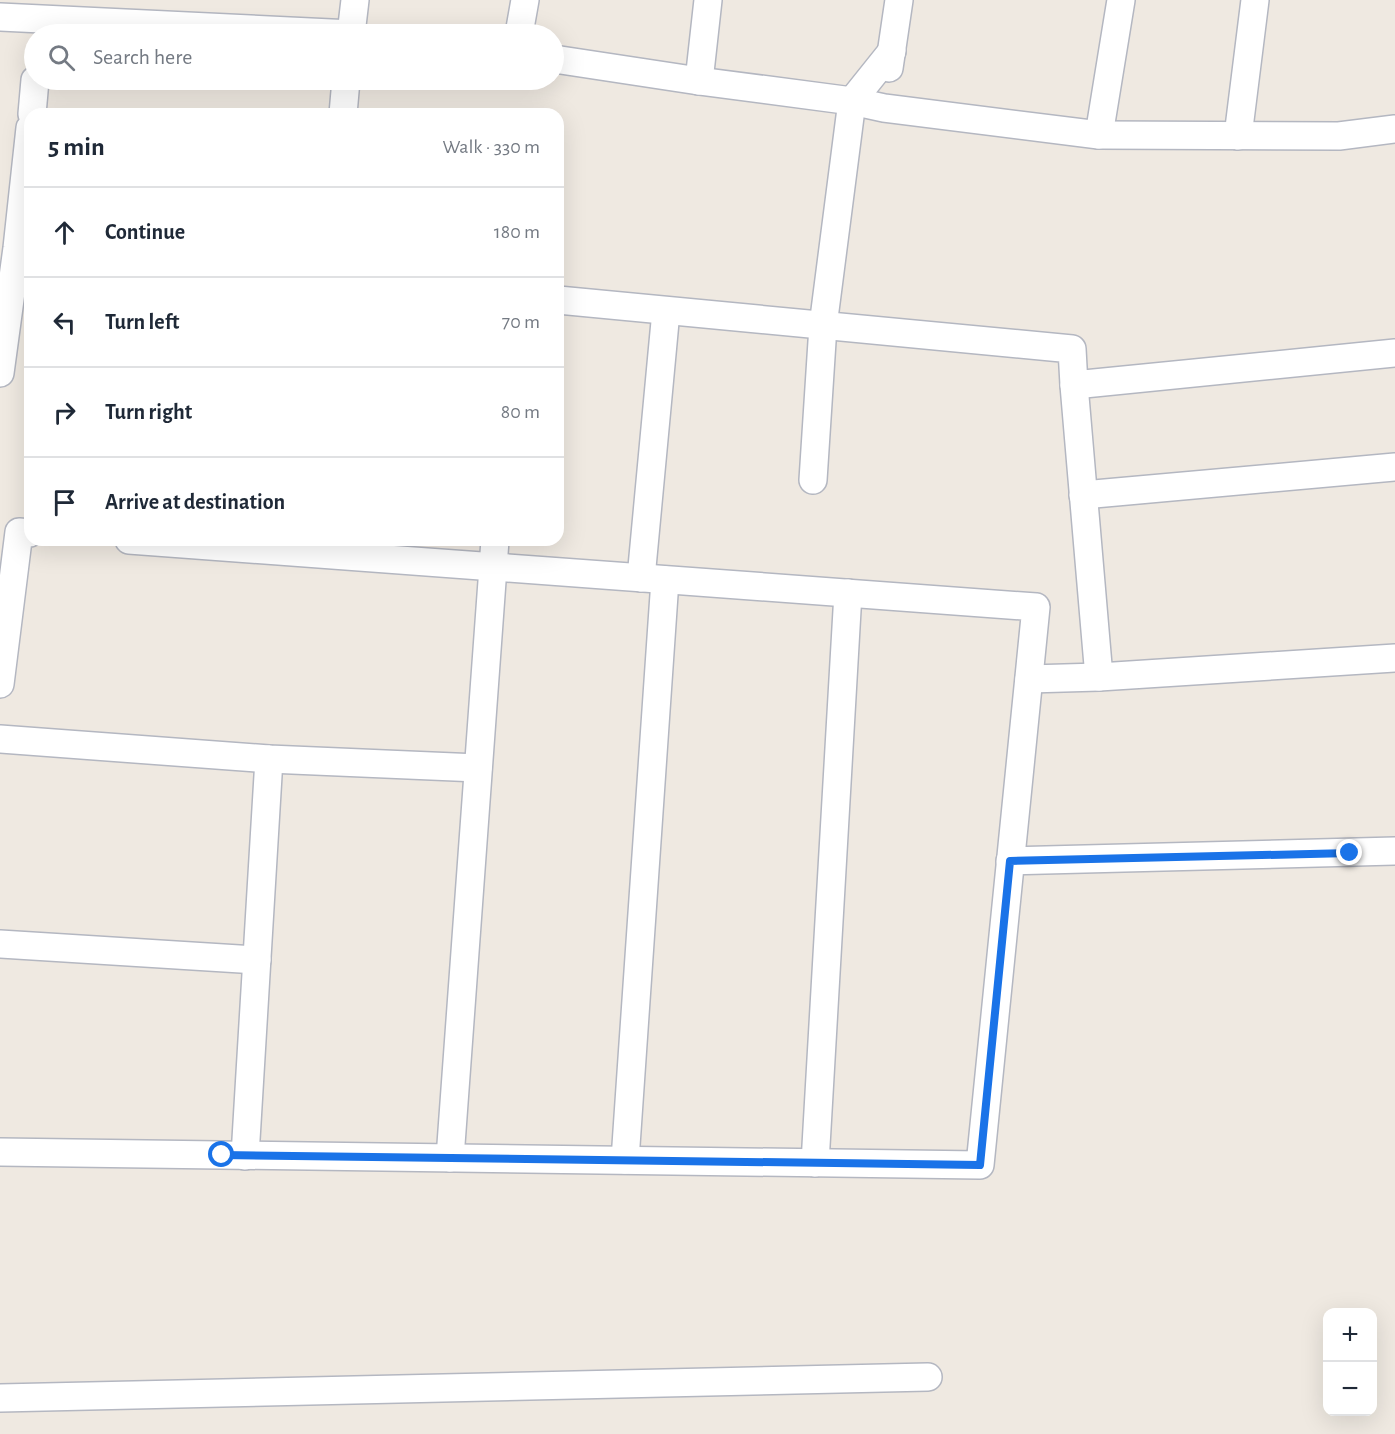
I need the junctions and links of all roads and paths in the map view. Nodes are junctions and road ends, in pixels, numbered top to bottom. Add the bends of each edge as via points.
1 (355, 0) edge
2 (525, 0) edge
3 (708, 0) edge
4 (899, 0) edge
5 (1121, 0) edge
6 (1255, 0) edge
7 (0, 17) edge
8 (29, 24) edge
9 (352, 24) edge
10 (521, 24) edge
11 (892, 51) junction
12 (564, 61) edge
13 (699, 81) junction
14 (34, 90) edge
15 (345, 90) edge
16 (852, 101) junction
17 (33, 108) edge
18 (344, 108) edge
19 (884, 108) junction
20 (1395, 129) edge
21 (1099, 135) junction
22 (1238, 136) junction
23 (24, 179) edge
24 (16, 248) edge
25 (564, 301) edge
26 (666, 311) junction
27 (823, 326) junction
28 (1395, 352) edge
29 (0, 373) edge
30 (1074, 385) junction
31 (1395, 467) edge
32 (813, 480) dead end
33 (1083, 495) junction
34 (24, 532) edge
35 (210, 546) edge
36 (495, 546) edge
37 (493, 567) junction
38 (653, 579) junction
39 (848, 593) junction
40 (1395, 657) edge
41 (1099, 677) junction
42 (1029, 679) junction
43 (0, 684) edge
44 (0, 739) edge
45 (269, 759) junction
46 (478, 768) junction
47 (1395, 851) edge
48 (1010, 861) junction
49 (0, 944) edge
50 (257, 960) junction
51 (0, 1152) edge
52 (245, 1156) junction
53 (450, 1158) junction
54 (625, 1160) junction
55 (815, 1163) junction
56 (928, 1377) dead end
57 (0, 1398) edge

1 - 9 street
2 - 10 street
3 - 13 street
4 - 11 street
5 - 21 street
6 - 22 street
7 - 8 street
11 - 16 street
11 - 19 street
12 - 13 street
13 - 16 street
14 - 17 street
15 - 18 street
16 - 19 street
16 - 27 street
19 - 21 street
20 - 22 street via 1339,136
21 - 22 street
23 - 24 street
24 - 29 street
25 - 26 street
26 - 27 street
26 - 38 street
27 - 30 street via 1072,350
27 - 32 street
28 - 30 street
30 - 33 street
31 - 33 street
33 - 41 street
34 - 43 street via 19,532
35 - 37 street
36 - 37 street
37 - 38 street
37 - 46 street
38 - 39 street
38 - 54 street
39 - 42 street via 1036,607
39 - 55 street
40 - 41 street
41 - 42 street
42 - 48 street
44 - 45 street
45 - 46 street
45 - 50 street
46 - 53 street
47 - 48 street
48 - 55 street via 980,1165
49 - 50 street
50 - 52 street
51 - 52 street
52 - 53 street
53 - 54 street
54 - 55 street
56 - 57 street

